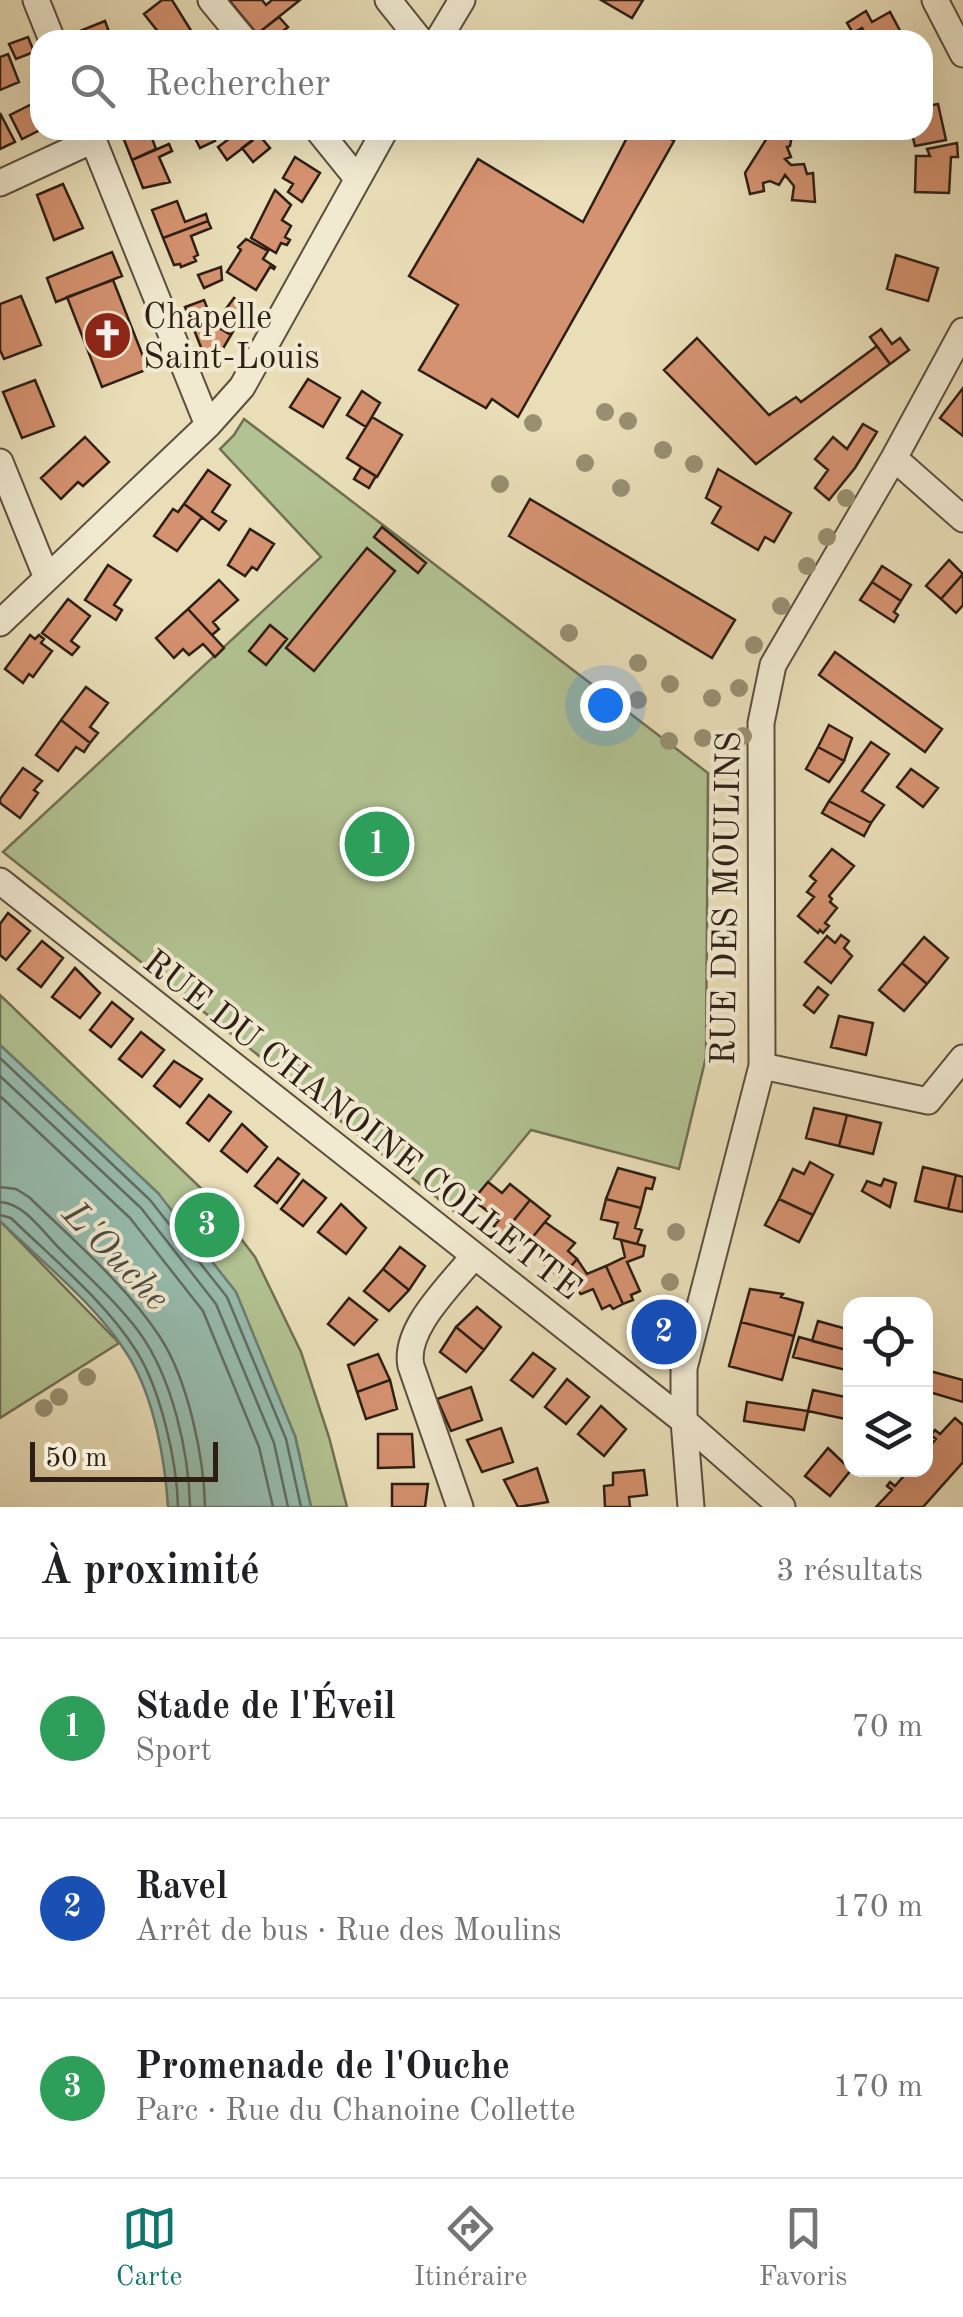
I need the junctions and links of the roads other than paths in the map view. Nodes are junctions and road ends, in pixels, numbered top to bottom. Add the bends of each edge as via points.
1 (36, 0) edge
2 (211, 0) edge
3 (388, 0) edge
4 (462, 0) edge
5 (936, 0) edge
6 (48, 30) edge
7 (236, 30) edge
8 (412, 30) edge
9 (444, 30) edge
10 (963, 54) edge
11 (81, 140) edge
12 (93, 140) edge
13 (326, 140) edge
14 (378, 140) edge
15 (356, 178) junction
16 (0, 182) edge
17 (963, 331) edge
18 (208, 424) junction
19 (894, 458) junction
20 (0, 462) edge
21 (963, 519) edge
22 (47, 578) junction
23 (0, 622) edge
24 (0, 881) edge
25 (963, 1058) edge
26 (762, 1066) junction
27 (473, 1257) junction
28 (684, 1421) junction
29 (460, 1507) edge
30 (691, 1507) edge
31 (782, 1507) edge

1 - 6 street
2 - 7 street
3 - 8 street
4 - 9 street
5 - 10 street
11 - 16 street
12 - 18 street
13 - 15 street
14 - 15 street
15 - 18 street via 242,387
17 - 19 street, RUE DES MOULINS
18 - 22 street
19 - 21 street
19 - 26 street, RUE DES MOULINS via 774,666 765,704
20 - 22 street
22 - 23 street
24 - 27 street, RUE DU CHANOINE COLLETTE
25 - 26 street via 928,1102
26 - 28 street, RUE DES MOULINS via 684,1368
27 - 28 street, RUE DU CHANOINE COLLETTE
27 - 29 street via 409,1347
28 - 30 street, RUE DES MOULINS
28 - 31 street, RUE DU CHANOINE COLLETTE

